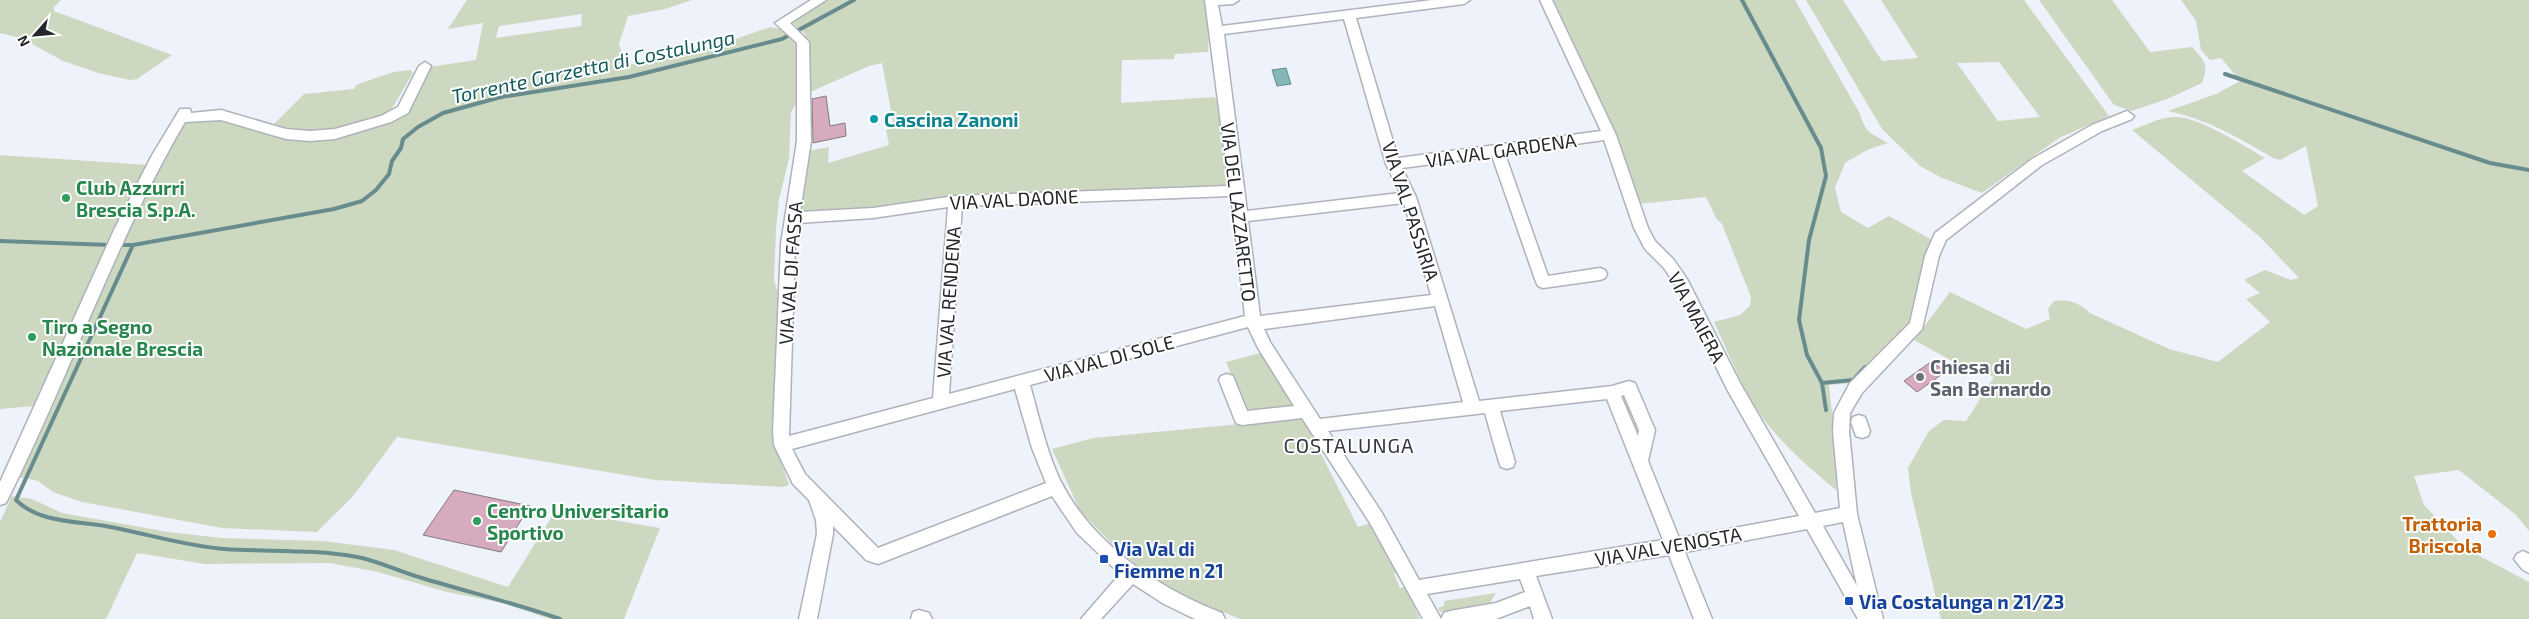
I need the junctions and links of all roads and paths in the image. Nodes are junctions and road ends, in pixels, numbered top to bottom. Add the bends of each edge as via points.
1 (820, 0) edge
2 (1233, 0) edge
3 (1355, 0) edge
4 (1464, 0) edge
5 (1546, 0) edge
6 (1211, 1) edge
7 (1354, 14) junction
8 (1217, 31) junction
9 (425, 66) dead end
10 (2127, 116) dead end
11 (1609, 136) junction
12 (1497, 150) junction
13 (1393, 164) junction
14 (1236, 191) junction
15 (1409, 197) junction
16 (955, 201) junction
17 (1240, 217) junction
18 (794, 218) junction
19 (1600, 274) dead end
20 (1440, 300) junction
21 (1253, 320) junction
22 (1227, 380) dead end
23 (1021, 381) junction
24 (941, 403) junction
25 (1491, 406) junction
26 (1473, 408) junction
27 (1305, 411) junction
28 (1315, 426) junction
29 (782, 445) junction
30 (1507, 462) dead end
31 (1055, 487) junction
32 (812, 492) junction
33 (0, 498) edge
34 (1849, 514) junction
35 (1811, 520) junction
36 (846, 528) junction
37 (825, 534) junction
38 (1675, 546) junction
39 (1525, 569) junction
40 (1132, 572) junction
41 (1416, 588) junction
42 (1535, 596) junction
43 (808, 619) edge
44 (1090, 619) edge
45 (1216, 619) edge
46 (1432, 619) edge
47 (1450, 619) edge
48 (1543, 619) edge
49 (1703, 619) edge
50 (1867, 619) edge
51 (1874, 619) edge

1 - 18 street, VIA VAL DI FASSA via 781,23 801,39 804,141
2 - 6 street
3 - 7 street, VIA VAL PASSIRIA
4 - 7 street
5 - 11 street, VIA MAIERA
6 - 8 street, VIA DEL LAZZARETTO
7 - 8 street
7 - 13 street, VIA VAL PASSIRIA
8 - 14 street, VIA DEL LAZZARETTO
9 - 33 street via 403,110 386,119 342,132 310,136 286,134 221,114 184,115 158,157 114,245
10 - 34 street via 2097,128 2037,162 1940,237 1932,256 1917,325 1856,388 1844,408 1845,496
11 - 12 street, VIA VAL GARDENA
11 - 35 street, VIA MAIERA via 1641,228 1650,245 1682,282 1720,362
12 - 13 street, VIA VAL GARDENA
12 - 19 street via 1543,282
13 - 15 street, VIA VAL PASSIRIA
14 - 16 street, VIA VAL DAONE
14 - 17 street, VIA DEL LAZZARETTO
15 - 17 street
15 - 20 street, VIA VAL PASSIRIA
16 - 18 street, VIA VAL DAONE via 872,213
16 - 24 street, VIA VAL RENDENA
17 - 21 street, VIA DEL LAZZARETTO
18 - 29 street, VIA VAL DI FASSA via 788,244
20 - 21 street, VIA VAL DI SOLE via 1264,323
20 - 26 street, VIA VAL PASSIRIA
21 - 23 street, VIA VAL DI SOLE
21 - 27 street, VIA DEL LAZZARETTO via 1263,344
22 - 27 street via 1242,418
23 - 24 street, VIA VAL DI SOLE
23 - 31 street
24 - 29 street, VIA VAL DI SOLE
25 - 26 street
25 - 30 street
25 - 38 street via 1612,392
26 - 28 street
27 - 28 street, VIA DEL LAZZARETTO
28 - 41 street, VIA DEL LAZZARETTO via 1376,518
29 - 32 street, VIA VAL DI FASSA via 799,479
31 - 36 street, VIA VAL DI FASSA via 878,556 872,555
31 - 40 street via 1074,517
32 - 36 street, VIA VAL DI FASSA
32 - 37 street via 822,512
34 - 35 street, VIA VAL VENOSTA
34 - 51 street
35 - 38 street, VIA VAL VENOSTA
35 - 50 street, VIA MAIERA
36 - 37 street via 835,526
37 - 43 street
38 - 39 street, VIA VAL VENOSTA
38 - 49 street
39 - 41 street, VIA VAL VENOSTA
39 - 42 street
40 - 44 street
40 - 45 street via 1170,598
41 - 46 street, VIA DEL LAZZARETTO
42 - 47 street via 1496,611
42 - 48 street

